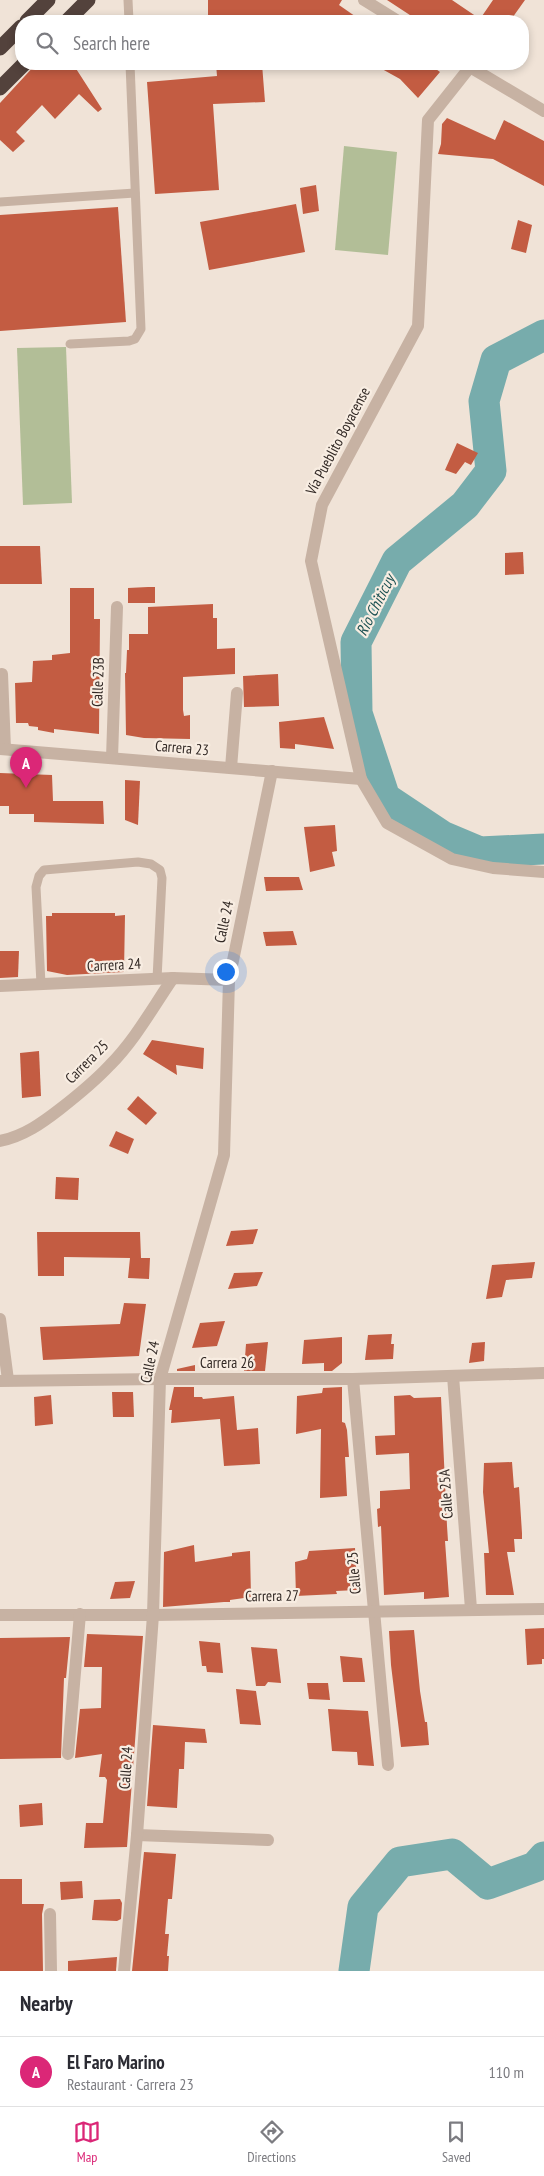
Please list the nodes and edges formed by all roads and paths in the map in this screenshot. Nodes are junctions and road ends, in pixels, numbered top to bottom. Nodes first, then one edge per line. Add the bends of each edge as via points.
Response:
1 (48, 0) edge
2 (88, 0) edge
3 (128, 0) edge
4 (366, 0) edge
5 (33, 15) edge
6 (73, 15) edge
7 (129, 15) edge
8 (389, 15) edge
9 (15, 33) edge
10 (0, 48) edge
11 (18, 70) edge
12 (130, 70) edge
13 (464, 70) edge
14 (476, 70) edge
15 (0, 88) edge
16 (544, 111) edge
17 (135, 193) junction
18 (0, 202) edge
19 (70, 344) dead end
20 (116, 608) dead end
21 (2, 674) dead end
22 (236, 693) dead end
23 (2, 749) edge
24 (112, 758) junction
25 (231, 768) junction
26 (272, 771) junction
27 (361, 779) junction
28 (544, 872) edge
29 (174, 978) junction
30 (157, 979) junction
31 (228, 980) junction
32 (41, 984) junction
33 (0, 986) edge
34 (0, 1141) edge
35 (0, 1319) edge
36 (544, 1373) edge
37 (453, 1376) junction
38 (160, 1379) junction
39 (353, 1379) junction
40 (4, 1381) edge
41 (471, 1609) junction
42 (544, 1609) edge
43 (374, 1611) junction
44 (80, 1614) junction
45 (0, 1615) edge
46 (153, 1615) junction
47 (68, 1754) dead end
48 (388, 1764) dead end
49 (138, 1835) junction
50 (268, 1840) dead end
51 (50, 1914) dead end
52 (51, 1971) edge
53 (124, 1971) edge

1 - 5 highway
2 - 6 highway
3 - 7 lane
4 - 8 street
9 - 10 highway
11 - 15 highway
12 - 17 lane
13 - 27 street, Vía Pueblito Boyacense via 428,120 418,326 322,505 311,561
14 - 16 street
17 - 18 lane
17 - 19 lane via 140,333 128,341
20 - 24 street, Calle 23B
21 - 23 street
22 - 25 street
23 - 24 street, Carrera 23
24 - 25 street, Carrera 23
25 - 26 street, Carrera 23
26 - 27 street, Carrera 23
26 - 31 street, Calle 24
27 - 28 street, Vía Pueblito Boyacense via 386,823 452,859 493,868
29 - 30 street, Carrera 24
29 - 31 street, Carrera 24
29 - 34 street, Carrera 25 via 110,1065 36,1128
30 - 32 street, Carrera 24
30 - 32 lane via 162,878 160,870 151,864 138,862 44,870 39,876 36,887
31 - 38 street, Calle 24 via 224,1155
32 - 33 street, Carrera 24
35 - 40 street
36 - 37 street, Carrera 26
37 - 39 street, Carrera 26
37 - 41 street, Calle 25A
38 - 39 street, Carrera 26
38 - 40 street, Carrera 26
38 - 46 street, Calle 24
39 - 43 street, Calle 25
41 - 42 street, Carrera 27
41 - 43 street, Carrera 27
43 - 46 street, Carrera 27
43 - 48 street, Calle 25
44 - 45 street, Carrera 27
44 - 46 street, Carrera 27
44 - 47 street
46 - 49 street, Calle 24
49 - 50 street
49 - 53 street, Calle 24
51 - 52 street

